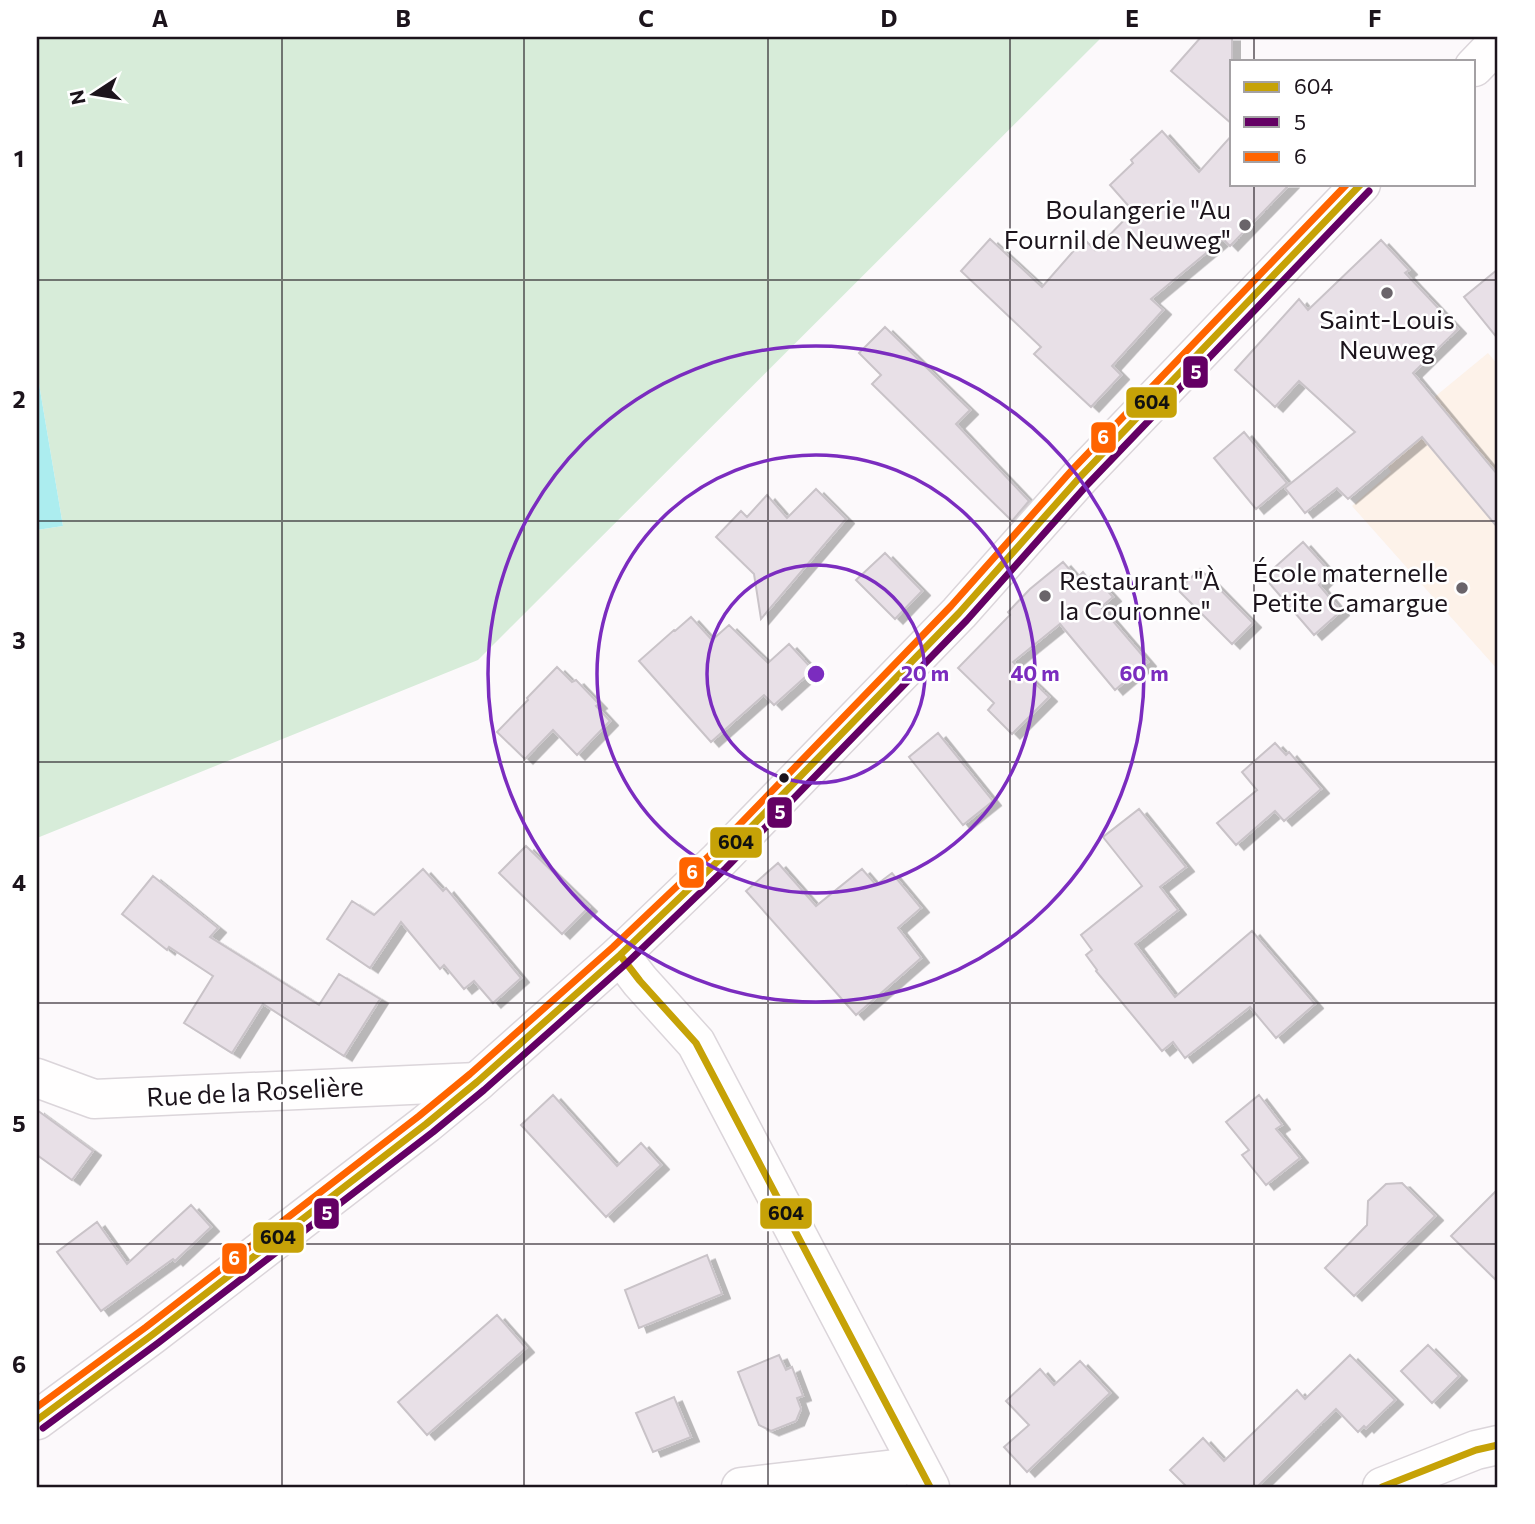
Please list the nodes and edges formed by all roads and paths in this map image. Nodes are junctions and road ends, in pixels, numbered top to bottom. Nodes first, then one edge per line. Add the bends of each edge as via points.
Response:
1 (1498, 42) edge
2 (1476, 65) edge
3 (1359, 186) edge
4 (620, 955) junction
5 (37, 1078) edge
6 (477, 1082) junction
7 (37, 1420) edge
8 (1498, 1446) edge
9 (922, 1474) edge
10 (741, 1487) edge
11 (1382, 1487) edge

1 - 2 main road
3 - 4 main road via 1080,477 949,623
4 - 6 main road
4 - 9 main road via 696,1043
5 - 6 main road, Rue de la Roselière via 94,1099
6 - 7 main road
8 - 11 main road via 1476,1450
9 - 10 main road via 895,1469

